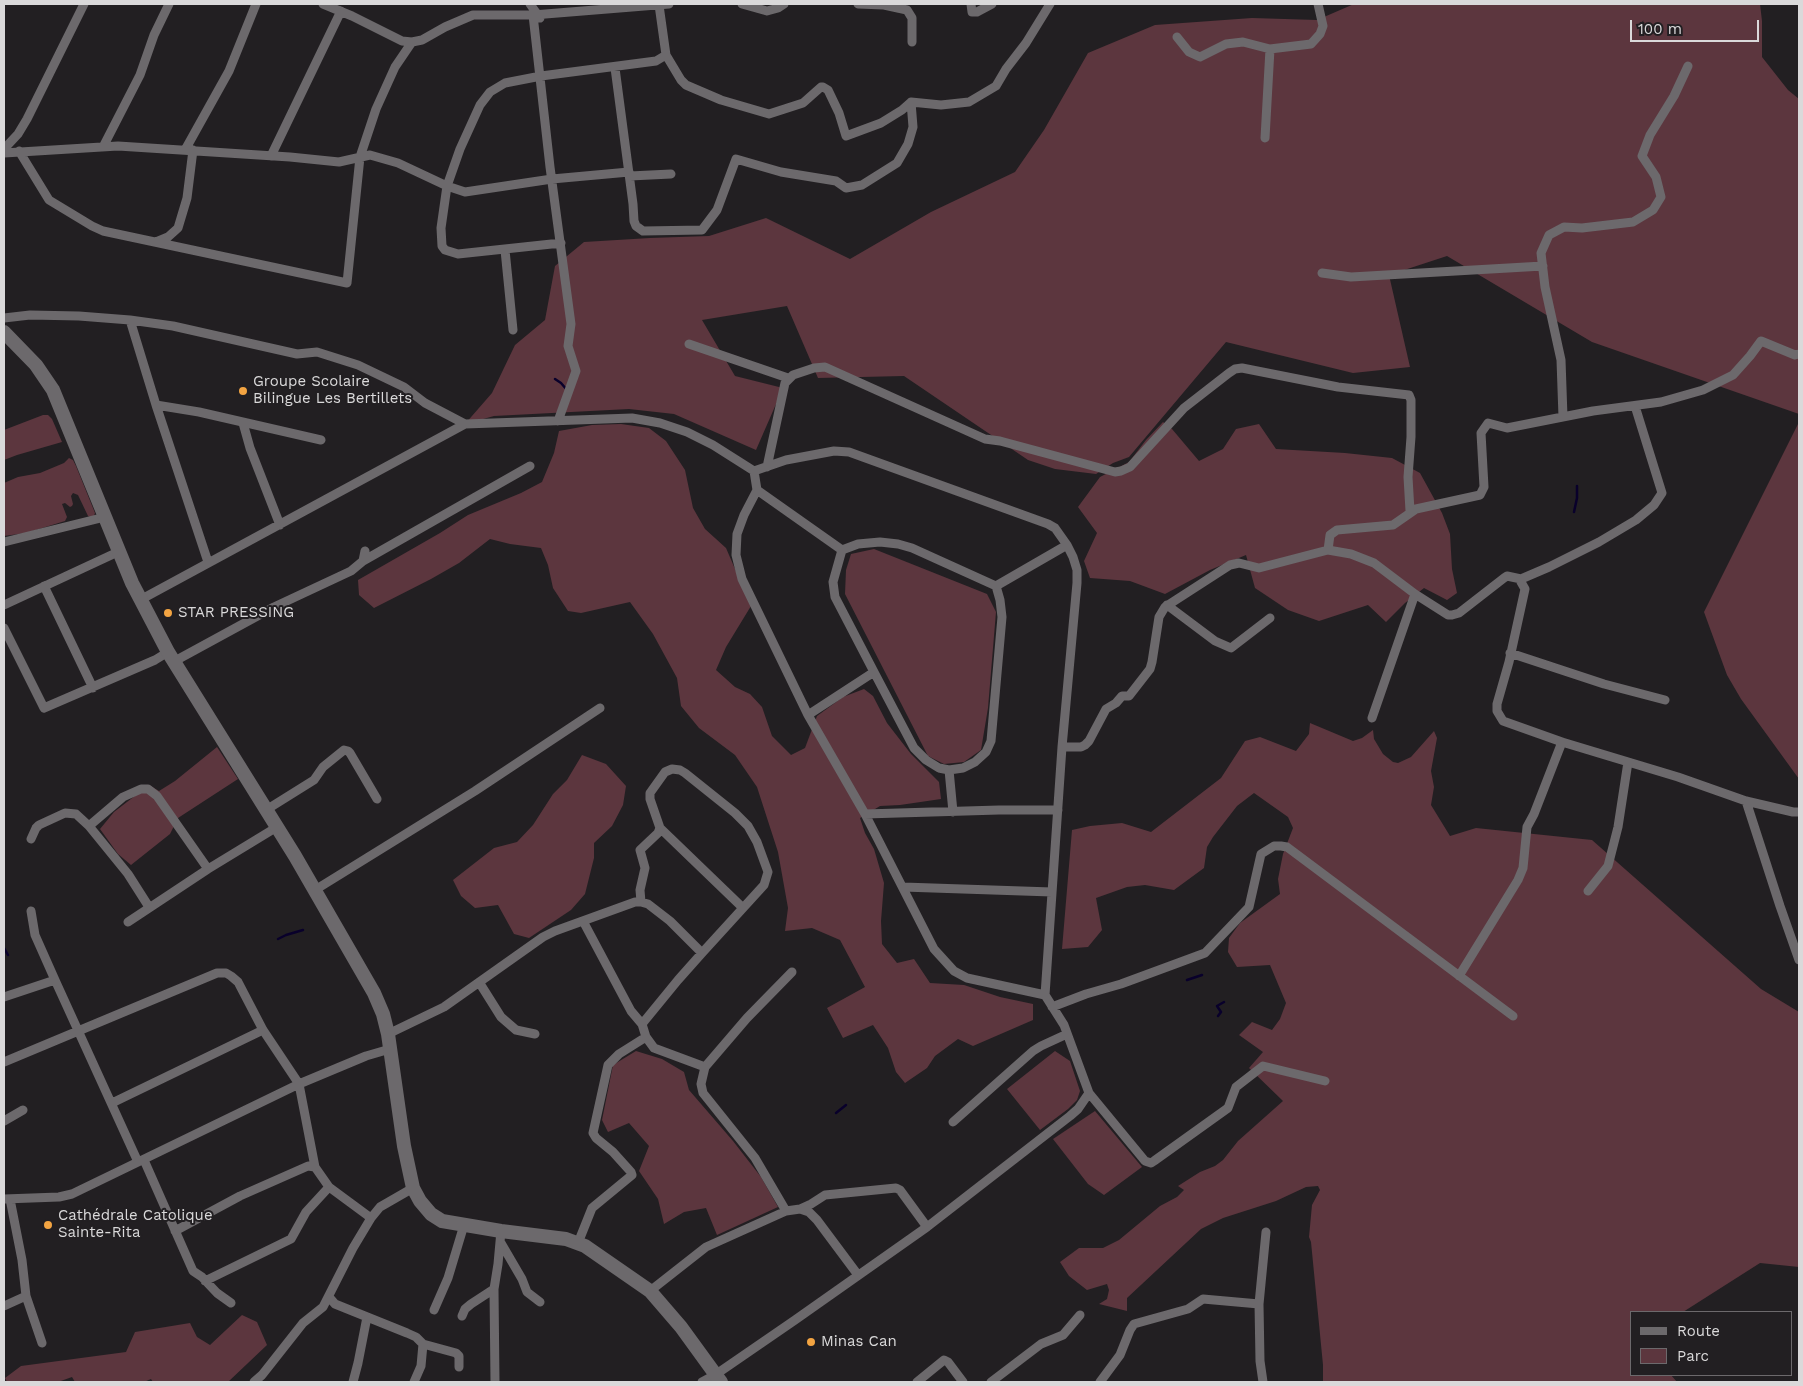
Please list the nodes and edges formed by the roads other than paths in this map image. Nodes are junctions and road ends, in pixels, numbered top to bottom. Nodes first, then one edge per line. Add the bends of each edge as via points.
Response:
1 (84, 4) edge
2 (169, 4) edge
3 (256, 4) edge
4 (322, 4) edge
5 (530, 4) edge
6 (669, 4) edge
7 (742, 4) edge
8 (784, 4) edge
9 (858, 4) edge
10 (971, 4) edge
11 (992, 4) edge
12 (1050, 4) edge
13 (1318, 4) edge
14 (659, 5) edge
15 (341, 11) junction
16 (537, 17) junction
17 (1177, 37) dead end
18 (412, 42) junction
19 (912, 42) dead end
20 (1270, 49) junction
21 (666, 55) junction
22 (1688, 66) dead end
23 (616, 68) junction
24 (541, 76) junction
25 (910, 102) junction
26 (1265, 138) dead end
27 (103, 147) junction
28 (189, 150) junction
29 (4, 151) edge
30 (19, 152) junction
31 (272, 156) junction
32 (360, 157) junction
33 (629, 174) junction
34 (671, 174) dead end
35 (552, 179) junction
36 (447, 186) junction
37 (156, 242) junction
38 (560, 243) junction
39 (505, 250) junction
40 (1543, 266) junction
41 (1322, 273) dead end
42 (4, 318) edge
43 (130, 320) junction
44 (513, 330) dead end
45 (4, 332) edge
46 (690, 344) dead end
47 (1799, 354) edge
48 (788, 378) junction
49 (156, 405) junction
50 (1635, 406) junction
51 (1563, 417) junction
52 (558, 421) junction
53 (243, 423) junction
54 (465, 424) junction
55 (320, 440) dead end
56 (530, 466) dead end
57 (767, 466) junction
58 (754, 471) junction
59 (757, 490) junction
60 (1410, 511) junction
61 (105, 518) junction
62 (280, 525) junction
63 (4, 542) edge
64 (1067, 545) junction
65 (842, 550) junction
66 (1328, 550) junction
67 (120, 551) junction
68 (365, 551) dead end
69 (364, 561) junction
70 (208, 562) junction
71 (1521, 578) junction
72 (44, 586) junction
73 (996, 586) junction
74 (1415, 594) junction
75 (140, 600) junction
76 (4, 605) edge
77 (1167, 605) junction
78 (1270, 618) dead end
79 (4, 628) edge
80 (1510, 653) junction
81 (170, 657) junction
82 (874, 672) junction
83 (93, 688) junction
84 (1665, 700) dead end
85 (600, 708) dead end
86 (808, 715) junction
87 (1372, 718) dead end
88 (1562, 742) junction
89 (1062, 747) junction
90 (1628, 762) junction
91 (949, 770) junction
92 (377, 799) dead end
93 (1746, 801) junction
94 (266, 810) junction
95 (1058, 810) junction
96 (952, 812) junction
97 (1799, 812) edge
98 (865, 814) junction
99 (89, 826) junction
100 (277, 827) junction
101 (660, 828) junction
102 (31, 839) dead end
103 (208, 869) junction
104 (903, 887) junction
105 (315, 890) junction
106 (1052, 892) junction
107 (1588, 892) dead end
108 (641, 902) junction
109 (149, 907) junction
110 (743, 908) junction
111 (31, 911) dead end
112 (583, 921) junction
113 (128, 922) dead end
114 (702, 953) junction
115 (1799, 960) edge
116 (792, 972) dead end
117 (1459, 976) junction
118 (55, 980) junction
119 (479, 982) junction
120 (1045, 995) junction
121 (4, 997) edge
122 (1052, 1007) junction
123 (1513, 1016) dead end
124 (642, 1024) junction
125 (78, 1030) junction
126 (263, 1030) junction
127 (388, 1034) junction
128 (535, 1034) dead end
129 (1067, 1034) junction
130 (646, 1037) junction
131 (390, 1049) junction
132 (4, 1062) edge
133 (706, 1067) junction
134 (1325, 1081) dead end
135 (299, 1084) junction
136 (1089, 1094) junction
137 (112, 1103) junction
138 (22, 1110) dead end
139 (4, 1121) edge
140 (953, 1122) dead end
141 (141, 1161) junction
142 (315, 1167) junction
143 (329, 1187) junction
144 (413, 1188) junction
145 (7, 1199) edge
146 (800, 1208) junction
147 (786, 1211) junction
148 (371, 1218) junction
149 (464, 1224) junction
150 (927, 1227) junction
151 (175, 1231) junction
152 (1266, 1232) dead end
153 (501, 1237) junction
154 (578, 1242) junction
155 (858, 1275) junction
156 (206, 1281) junction
157 (494, 1290) junction
158 (650, 1291) junction
159 (26, 1296) junction
160 (329, 1297) junction
161 (540, 1302) dead end
162 (230, 1303) dead end
163 (1259, 1304) junction
164 (4, 1306) edge
165 (434, 1310) dead end
166 (1080, 1315) dead end
167 (462, 1316) dead end
168 (367, 1318) junction
169 (42, 1343) dead end
170 (423, 1344) junction
171 (459, 1367) dead end
172 (718, 1379) edge
173 (254, 1382) edge
174 (353, 1382) edge
175 (414, 1382) edge
176 (495, 1382) edge
177 (702, 1382) edge
178 (917, 1382) edge
179 (963, 1382) edge
180 (991, 1382) edge
181 (1100, 1382) edge
182 (1264, 1382) edge

1 - 29 street via 27,119
2 - 27 street via 140,75
3 - 28 street via 229,71
4 - 15 street
5 - 16 street
6 - 14 street
7 - 8 street via 766,12
9 - 19 street via 906,10 912,18
10 - 11 street via 972,12 977,12
12 - 25 street via 996,86 968,102 940,105
13 - 20 street via 1323,26 1310,44
14 - 16 street
14 - 21 street
15 - 18 street
15 - 31 street
16 - 18 street via 473,16
16 - 24 street
17 - 20 street via 1189,52 1200,58 1226,44 1243,42
18 - 32 street via 395,67 376,109
20 - 26 street
21 - 23 street via 656,61
21 - 25 street via 686,85 766,114 803,102 823,87 828,90 839,113 846,136 881,123
22 - 40 street via 1642,156 1656,177 1661,197 1653,210 1633,222 1564,227 1549,235 1541,253
23 - 24 street
23 - 33 street
24 - 35 street
24 - 36 street via 505,83 486,97 460,149
25 - 33 street via 913,127 908,144 897,163 862,185 846,188 836,181 781,172 736,159 717,210 702,230 639,229 634,221
27 - 28 street
27 - 30 street
28 - 31 street
28 - 37 street via 187,198 178,228
29 - 30 street
30 - 37 street via 50,200 103,231
31 - 32 street via 339,162
32 - 36 street via 370,155 398,163
32 - 37 street via 347,283
33 - 34 street
33 - 35 street
35 - 36 street via 470,192
35 - 38 street
36 - 39 street via 441,228 445,250 458,254
38 - 39 street
38 - 52 street via 571,324 568,346 576,372
39 - 44 street
40 - 41 street via 1352,277
40 - 51 street via 1561,360
42 - 43 street via 79,316
43 - 49 street
43 - 54 street via 173,326 297,354 317,352 358,365 404,387 425,403
45 - 61 main road via 36,365 52,390
46 - 48 street
47 - 50 street via 1794,355 1761,341 1733,375 1703,390
48 - 57 street
48 - 60 street via 825,367 985,439 1115,472 1130,467 1184,408 1236,369 1338,387 1406,394 1412,400 1408,477
49 - 53 street
49 - 70 street
50 - 51 street
50 - 71 street via 1662,493 1654,505 1636,520 1599,542
51 - 60 street via 1507,428 1488,424 1482,433 1484,487 1480,495
52 - 54 street
52 - 58 street via 632,418 660,422 713,445
53 - 55 street
53 - 62 street
54 - 62 street
56 - 69 street
57 - 58 street
57 - 64 street via 834,451 849,452 1048,524 1055,528
58 - 59 street
59 - 65 street
59 - 86 street via 737,534 736,555 742,579
60 - 66 street via 1393,525 1333,532
61 - 63 street
61 - 67 main road
62 - 70 street
64 - 73 street
64 - 89 street via 1077,570 1077,583
65 - 73 street via 858,544 898,544
65 - 82 street via 833,582 835,598
66 - 74 street via 1367,559
66 - 77 street via 1259,568 1235,564
67 - 72 street
67 - 75 main road
68 - 69 street
69 - 81 street via 351,571
70 - 75 street
71 - 74 street via 1507,576 1460,613 1452,615
71 - 80 street via 1525,589
72 - 76 street
72 - 83 street
73 - 91 street via 1002,617 991,741 986,752 975,762
74 - 87 street
75 - 81 main road
77 - 78 street via 1215,641 1231,648
77 - 89 street via 1159,617 1150,668 1129,696 1122,696 1106,709 1086,744
79 - 83 street via 44,708
80 - 84 street
80 - 88 street via 1497,704 1500,717 1508,724
81 - 83 street via 155,660
81 - 94 main road
82 - 86 street
82 - 91 street via 914,748 926,760
85 - 105 street via 475,791
86 - 98 street
88 - 90 street
88 - 117 street via 1527,827 1518,880
89 - 95 street
90 - 93 street
90 - 107 street via 1608,866
91 - 96 street
92 - 94 street via 348,750 344,750 323,767 314,780
93 - 97 street
93 - 115 street
94 - 100 main road
95 - 96 street
95 - 106 street
96 - 98 street
98 - 104 street
99 - 102 street via 76,814 65,814 39,825
99 - 103 street via 123,797 148,789 157,796
99 - 109 street via 128,874
100 - 103 street
100 - 105 main road
101 - 108 street via 658,834 640,850 645,868
101 - 110 street
101 - 110 street via 650,793 665,772 672,770 686,773 735,813 748,826 768,872 764,885
103 - 109 street
104 - 106 street
104 - 120 street via 934,949 954,971 967,978
105 - 127 main road via 374,993
106 - 120 street
108 - 112 street
108 - 114 street via 670,921
109 - 113 street
110 - 114 street
111 - 118 street via 35,935
112 - 119 street via 543,937
112 - 124 street via 630,1011
114 - 124 street
116 - 133 street
117 - 122 street via 1287,847 1274,846 1261,854 1249,907 1205,953
117 - 123 street
118 - 121 street
118 - 125 street
119 - 127 street via 444,1007
119 - 128 street via 501,1017 516,1030
120 - 122 street
122 - 129 street
124 - 130 street
125 - 126 street via 217,973 232,976 238,982
125 - 132 street
125 - 137 street
126 - 135 street
126 - 137 street
127 - 131 main road
129 - 136 street
129 - 140 street via 1033,1051
130 - 133 street via 654,1048
130 - 154 street via 608,1065 593,1133 632,1175 592,1208
131 - 135 street
131 - 144 main road
133 - 147 street via 701,1084 703,1093 755,1158
134 - 136 street via 1263,1066 1236,1087 1228,1108 1151,1163 1145,1161
135 - 141 street
135 - 142 street
136 - 150 street via 1070,1116
137 - 141 street
138 - 139 street
141 - 145 street via 72,1194
141 - 151 street
142 - 143 street
142 - 151 street via 308,1166 240,1196
143 - 148 street
143 - 156 street via 306,1212 291,1239
144 - 148 street via 380,1207
144 - 149 main road via 431,1214 442,1221
145 - 159 street via 22,1260
146 - 147 street
146 - 150 street via 825,1195 896,1188
146 - 155 street via 817,1220
147 - 158 street via 706,1247
148 - 160 street
149 - 153 main road
149 - 165 street via 448,1278
150 - 155 street
151 - 156 street via 193,1271
152 - 163 street
153 - 154 main road
153 - 157 street
153 - 161 street via 527,1292
154 - 158 main road
155 - 172 street
156 - 162 street
157 - 167 street via 471,1304
157 - 176 street
158 - 172 main road via 681,1327
159 - 164 street
159 - 169 street
160 - 168 street via 335,1304
160 - 173 street
163 - 181 street via 1203,1299 1188,1309 1137,1322
163 - 182 street via 1260,1361
166 - 180 street via 1063,1335 1041,1344
168 - 170 street via 407,1332
168 - 174 street
170 - 171 street via 456,1353
170 - 175 street via 421,1366
172 - 177 street
178 - 179 street via 944,1360

